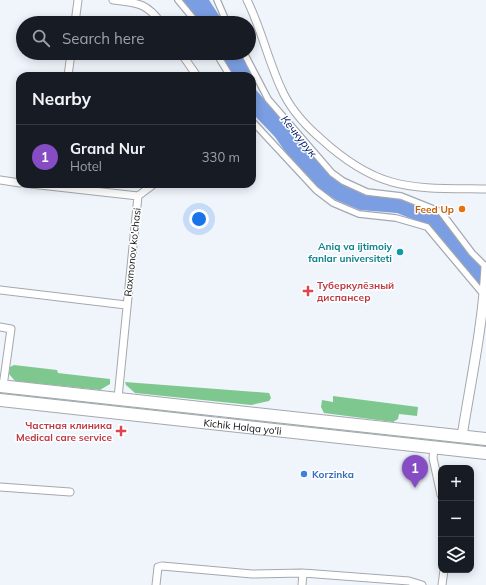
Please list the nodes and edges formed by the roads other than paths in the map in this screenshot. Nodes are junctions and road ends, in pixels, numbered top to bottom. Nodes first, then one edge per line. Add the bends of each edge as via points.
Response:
1 (78, 0) edge
2 (112, 0) edge
3 (178, 0) edge
4 (217, 0) edge
5 (247, 0) edge
6 (76, 16) edge
7 (156, 16) edge
8 (191, 16) edge
9 (224, 16) edge
10 (253, 16) edge
11 (256, 23) edge
12 (70, 60) edge
13 (186, 60) edge
14 (220, 60) edge
15 (248, 60) edge
16 (69, 72) edge
17 (194, 72) edge
18 (228, 72) edge
19 (254, 72) edge
20 (256, 76) edge
21 (256, 125) edge
22 (0, 180) edge
23 (16, 182) edge
24 (72, 188) edge
25 (149, 188) edge
26 (486, 189) edge
27 (138, 196) junction
28 (486, 267) edge
29 (0, 290) edge
30 (485, 296) edge
31 (126, 305) junction
32 (0, 327) edge
33 (2, 386) edge
34 (118, 398) junction
35 (0, 400) edge
36 (226, 410) junction
37 (225, 425) junction
38 (462, 436) junction
39 (486, 439) edge
40 (434, 448) junction
41 (486, 454) edge
42 (438, 481) edge
43 (0, 487) edge
44 (70, 492) dead end
45 (304, 573) junction
46 (444, 573) edge
47 (156, 585) edge
48 (302, 585) edge
49 (422, 585) edge
50 (442, 585) edge

1 - 6 street
2 - 7 street via 140,3
3 - 8 street
4 - 9 street
5 - 10 street
11 - 26 street via 285,97 311,129 339,155 365,172 396,184 423,188
12 - 16 street
13 - 17 street
14 - 18 street
15 - 19 street
20 - 28 street via 268,99 332,173 367,192 401,196 441,212
21 - 30 street via 316,190 333,202 359,214 396,218 427,227
22 - 23 street
24 - 27 street
25 - 27 street, Raxmonov ko'chasi
27 - 31 street, Raxmonov ko'chasi
28 - 30 street
29 - 31 street, Raxmonov ko'chasi
30 - 38 street
31 - 34 street, Raxmonov ko'chasi
32 - 33 street via 11,329
33 - 34 highway, Kichik Halqa yo'li
34 - 36 highway, Kichik Halqa yo'li
35 - 37 highway, Kichik Halqa yo'li
36 - 37 highway
36 - 38 highway, Kichik Halqa yo'li
37 - 40 highway, Kichik Halqa yo'li
38 - 39 highway, Kichik Halqa yo'li
40 - 41 highway, Kichik Halqa yo'li
40 - 42 street via 433,458
43 - 44 street
45 - 47 street via 252,574 162,566 156,571
45 - 48 street
45 - 49 street via 409,581
46 - 50 street

